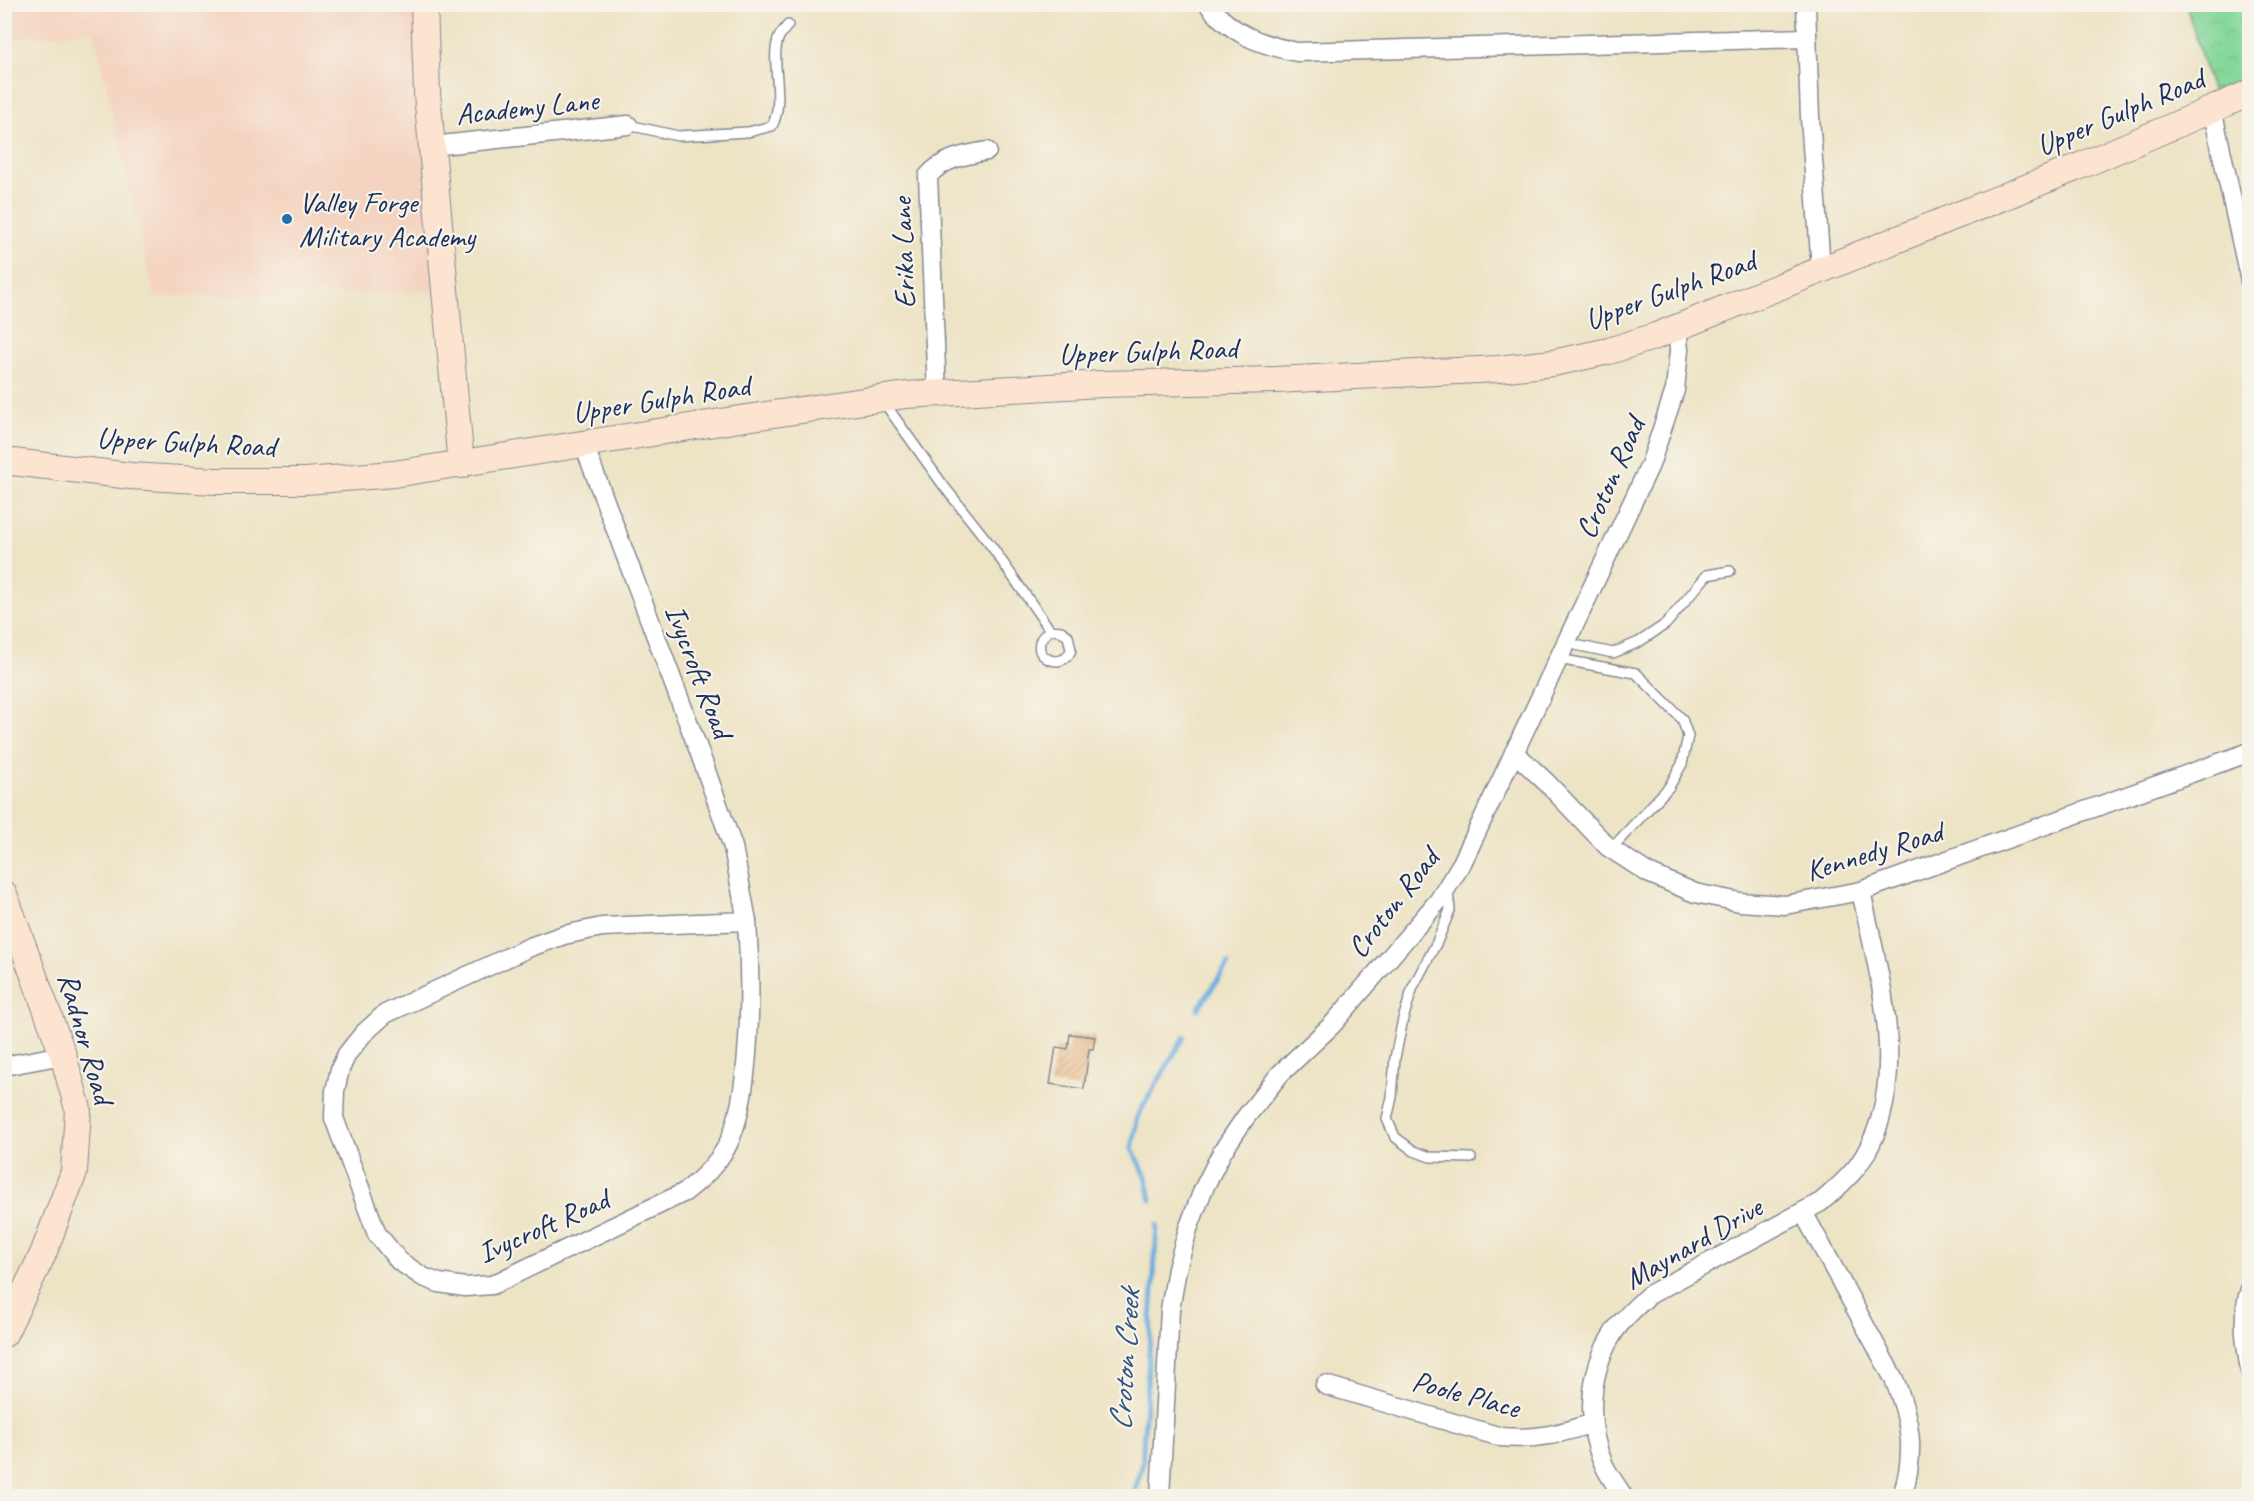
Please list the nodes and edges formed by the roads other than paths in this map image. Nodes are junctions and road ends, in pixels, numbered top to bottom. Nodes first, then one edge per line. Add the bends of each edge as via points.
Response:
1 (424, 4) edge
2 (1208, 4) edge
3 (1806, 4) edge
4 (788, 25) dead end
5 (1808, 38) junction
6 (2250, 93) edge
7 (2212, 109) junction
8 (628, 125) joint
9 (432, 146) junction
10 (987, 151) dead end
11 (1821, 269) junction
12 (2250, 281) edge
13 (1677, 327) junction
14 (936, 393) junction
15 (881, 399) junction
16 (584, 445) junction
17 (4, 461) edge
18 (460, 465) junction
19 (1730, 571) dead end
20 (1050, 630) dead end
21 (1562, 651) junction
22 (1514, 752) junction
23 (2250, 752) edge
24 (1611, 849) junction
25 (1448, 885) junction
26 (1862, 891) junction
27 (5, 895) edge
28 (747, 921) junction
29 (63, 1054) junction
30 (4, 1066) edge
31 (1471, 1158) dead end
32 (1803, 1212) junction
33 (2250, 1289) edge
34 (4, 1334) edge
35 (2250, 1370) edge
36 (1324, 1385) dead end
37 (1593, 1423) junction
38 (1160, 1497) edge
39 (1623, 1497) edge
40 (1902, 1497) edge

1 - 9 street
2 - 5 street via 1230,28 1246,37 1297,52
3 - 5 street
4 - 8 lane via 778,38 778,96 772,126 748,132 678,136
5 - 11 street
6 - 7 street, Upper Gulph Road
7 - 11 street, Upper Gulph Road
7 - 12 street
8 - 9 street, Academy Lane
9 - 18 street
10 - 14 street, Erika Lane via 948,161 928,176
11 - 13 street, Upper Gulph Road
13 - 14 street, Upper Gulph Road via 1609,351 1498,369
13 - 21 street, Croton Road via 1675,390 1665,425
14 - 15 street, Upper Gulph Road
15 - 16 street, Upper Gulph Road
15 - 20 lane
16 - 18 street, Upper Gulph Road
16 - 28 street, Ivycroft Road via 733,846
17 - 18 street, Upper Gulph Road via 130,476 216,481 305,480
19 - 21 lane via 1707,574 1666,624 1630,646 1613,653
21 - 22 street, Croton Road
21 - 24 lane via 1636,673 1682,720 1688,736 1682,764 1669,787
22 - 24 street, Kennedy Road
22 - 25 street, Croton Road
23 - 26 street, Kennedy Road
24 - 26 street, Kennedy Road via 1648,873 1695,893 1740,902 1785,905
25 - 31 lane via 1450,910 1413,987 1403,1019 1388,1119 1395,1137 1414,1151 1430,1157
25 - 38 street, Croton Road via 1332,1025 1280,1074 1222,1152 1203,1190 1188,1228 1170,1310
26 - 32 street, Maynard Drive via 1880,972 1886,1096 1880,1122 1857,1166 1821,1202
27 - 29 street, Radnor Road
28 - 28 street, Ivycroft Road via 748,1003 740,1108 725,1149 696,1183 492,1285 465,1287 439,1283 399,1261 377,1234 334,1118 340,1069 346,1054 363,1034 385,1014 564,935 602,927
29 - 30 street
29 - 34 street, Radnor Road via 78,1110 74,1172 43,1254
32 - 37 street, Maynard Drive via 1649,1295 1629,1313 1603,1353 1592,1398
32 - 40 street, Maynard Drive via 1905,1405 1910,1462
33 - 35 street via 2244,1322
36 - 37 street, Poole Place via 1501,1437 1551,1436
37 - 39 street, Maynard Drive via 1604,1466

